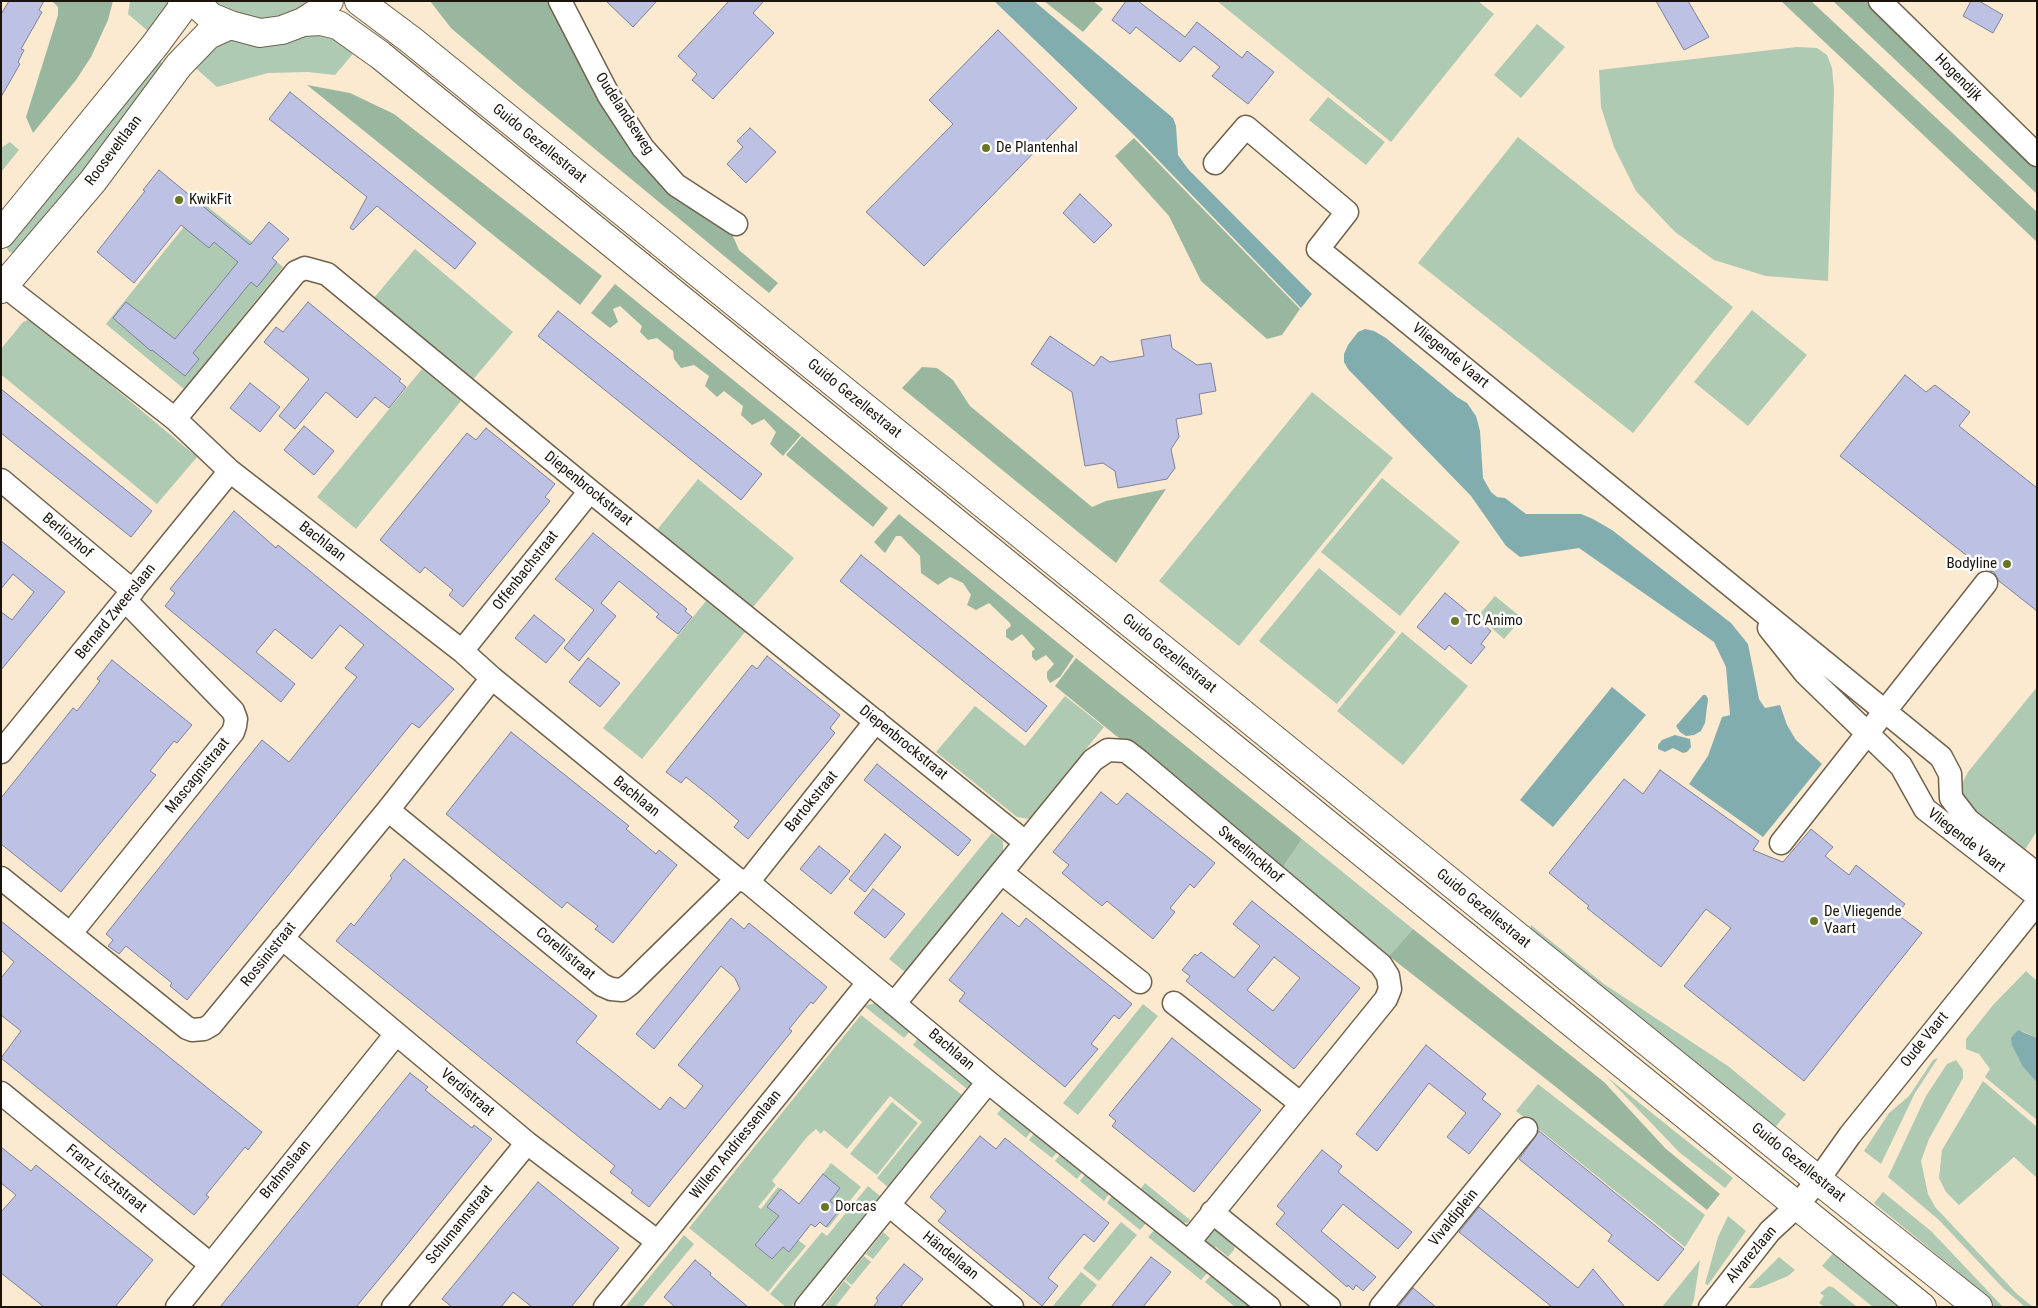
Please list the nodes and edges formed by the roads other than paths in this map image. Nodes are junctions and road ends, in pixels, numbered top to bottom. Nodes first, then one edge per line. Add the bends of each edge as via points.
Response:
1 (184, 1) edge
2 (192, 1) edge
3 (329, 1) edge
4 (359, 1) edge
5 (560, 1) edge
6 (1880, 1) edge
7 (303, 22) junction
8 (230, 25) junction
9 (2037, 155) edge
10 (1215, 163) dead end
11 (736, 224) dead end
12 (1, 234) edge
13 (2, 286) edge
14 (175, 419) junction
15 (230, 470) junction
16 (1, 480) edge
17 (590, 490) junction
18 (1986, 583) dead end
19 (129, 596) junction
20 (1758, 607) junction
21 (462, 651) junction
22 (492, 678) junction
23 (1884, 710) junction
24 (876, 721) junction
25 (1865, 734) junction
26 (1, 752) edge
27 (388, 810) junction
28 (1025, 842) junction
29 (1781, 843) dead end
30 (1002, 873) junction
31 (2037, 874) edge
32 (1, 878) edge
33 (742, 881) junction
34 (2037, 896) edge
35 (2037, 904) edge
36 (71, 933) junction
37 (282, 938) junction
38 (1140, 982) dead end
39 (868, 983) junction
40 (1174, 1003) dead end
41 (894, 1004) junction
42 (396, 1034) junction
43 (988, 1082) junction
44 (1, 1093) edge
45 (1300, 1103) junction
46 (1526, 1129) dead end
47 (527, 1143) junction
48 (1818, 1180) junction
49 (888, 1205) junction
50 (1796, 1207) junction
51 (1212, 1212) junction
52 (658, 1242) junction
53 (1189, 1242) junction
54 (210, 1264) junction
55 (177, 1307) edge
56 (393, 1307) edge
57 (606, 1307) edge
58 (806, 1307) edge
59 (1012, 1307) edge
60 (1269, 1307) edge
61 (1329, 1307) edge
62 (1381, 1307) edge
63 (1710, 1307) edge
64 (1922, 1307) edge
65 (1978, 1307) edge

1 - 12 main road via 155,45
2 - 8 main road via 211,17
3 - 7 main road via 322,10
4 - 48 main road, Guido Gezellestraat via 427,52
5 - 11 street, Oudelandseweg via 608,96 643,148 676,185
6 - 9 street, Hogendijk
7 - 8 main road via 282,30 260,33
7 - 50 main road, Guido Gezellestraat via 321,21 338,25 380,55
8 - 13 main road, Rooseveltlaan via 208,35 179,65 93,180
10 - 20 street, Vliegende Vaart via 1246,127 1347,212 1318,248
13 - 14 street, Bachlaan
14 - 15 street, Bachlaan
14 - 17 street, Diepenbrockstraat via 296,272 305,268 315,269 327,274
15 - 19 street, Bernard Zweerslaan
15 - 21 street, Bachlaan
16 - 19 street, Berliozhof
17 - 21 street, Offenbachstraat
17 - 24 street, Diepenbrockstraat
18 - 23 street
19 - 26 street, Bernard Zweerslaan
19 - 36 street, Mascagnistraat via 233,711 235,726
20 - 23 street, Vliegende Vaart
20 - 25 street, Vliegende Vaart via 1772,633 1805,673
21 - 22 street, Bachlaan
22 - 27 street, Rossinistraat
22 - 33 street, Bachlaan
23 - 25 street
23 - 31 street, Vliegende Vaart via 1940,757 1950,774 1951,798 1968,820
24 - 28 street, Diepenbrockstraat
24 - 33 street, Bartokstraat
25 - 29 street
25 - 34 street, Vliegende Vaart via 1901,766 1925,809
27 - 33 street, Corellistraat via 602,985 611,989 622,990 630,984
27 - 37 street, Rossinistraat
28 - 30 street, Sweelinckhof
28 - 45 street, Sweelinckhof via 1093,760 1108,750 1126,751 1381,965 1388,976 1390,989 1386,999
30 - 38 street
30 - 41 street, Sweelinckhof
32 - 36 street, Rossinistraat
33 - 39 street, Bachlaan
35 - 48 street, Oude Vaart via 1850,1135
36 - 37 street, Rossinistraat via 192,1030 211,1025
37 - 42 street, Verdistraat
39 - 41 street, Bachlaan
39 - 52 street, Willem Andriessenlaan
40 - 45 street
41 - 43 street, Bachlaan
42 - 47 street, Verdistraat
42 - 54 street, Brahmslaan
43 - 49 street
43 - 53 street, Bachlaan
44 - 54 street, Franz Lisztstraat
45 - 51 street, Sweelinckhof
46 - 62 street, Vivaldiplein
47 - 52 street, Verdistraat
47 - 56 street, Schumannstraat
48 - 50 street, Oude Vaart
48 - 65 main road, Guido Gezellestraat
49 - 58 street
49 - 59 street, Händellaan
50 - 63 street, Alvarezlaan via 1770,1231
50 - 64 main road, Guido Gezellestraat
51 - 53 street, Sweelinckhof
51 - 61 street
52 - 57 street, Willem Andriessenlaan
53 - 60 street, Bachlaan
54 - 55 street, Brahmslaan

